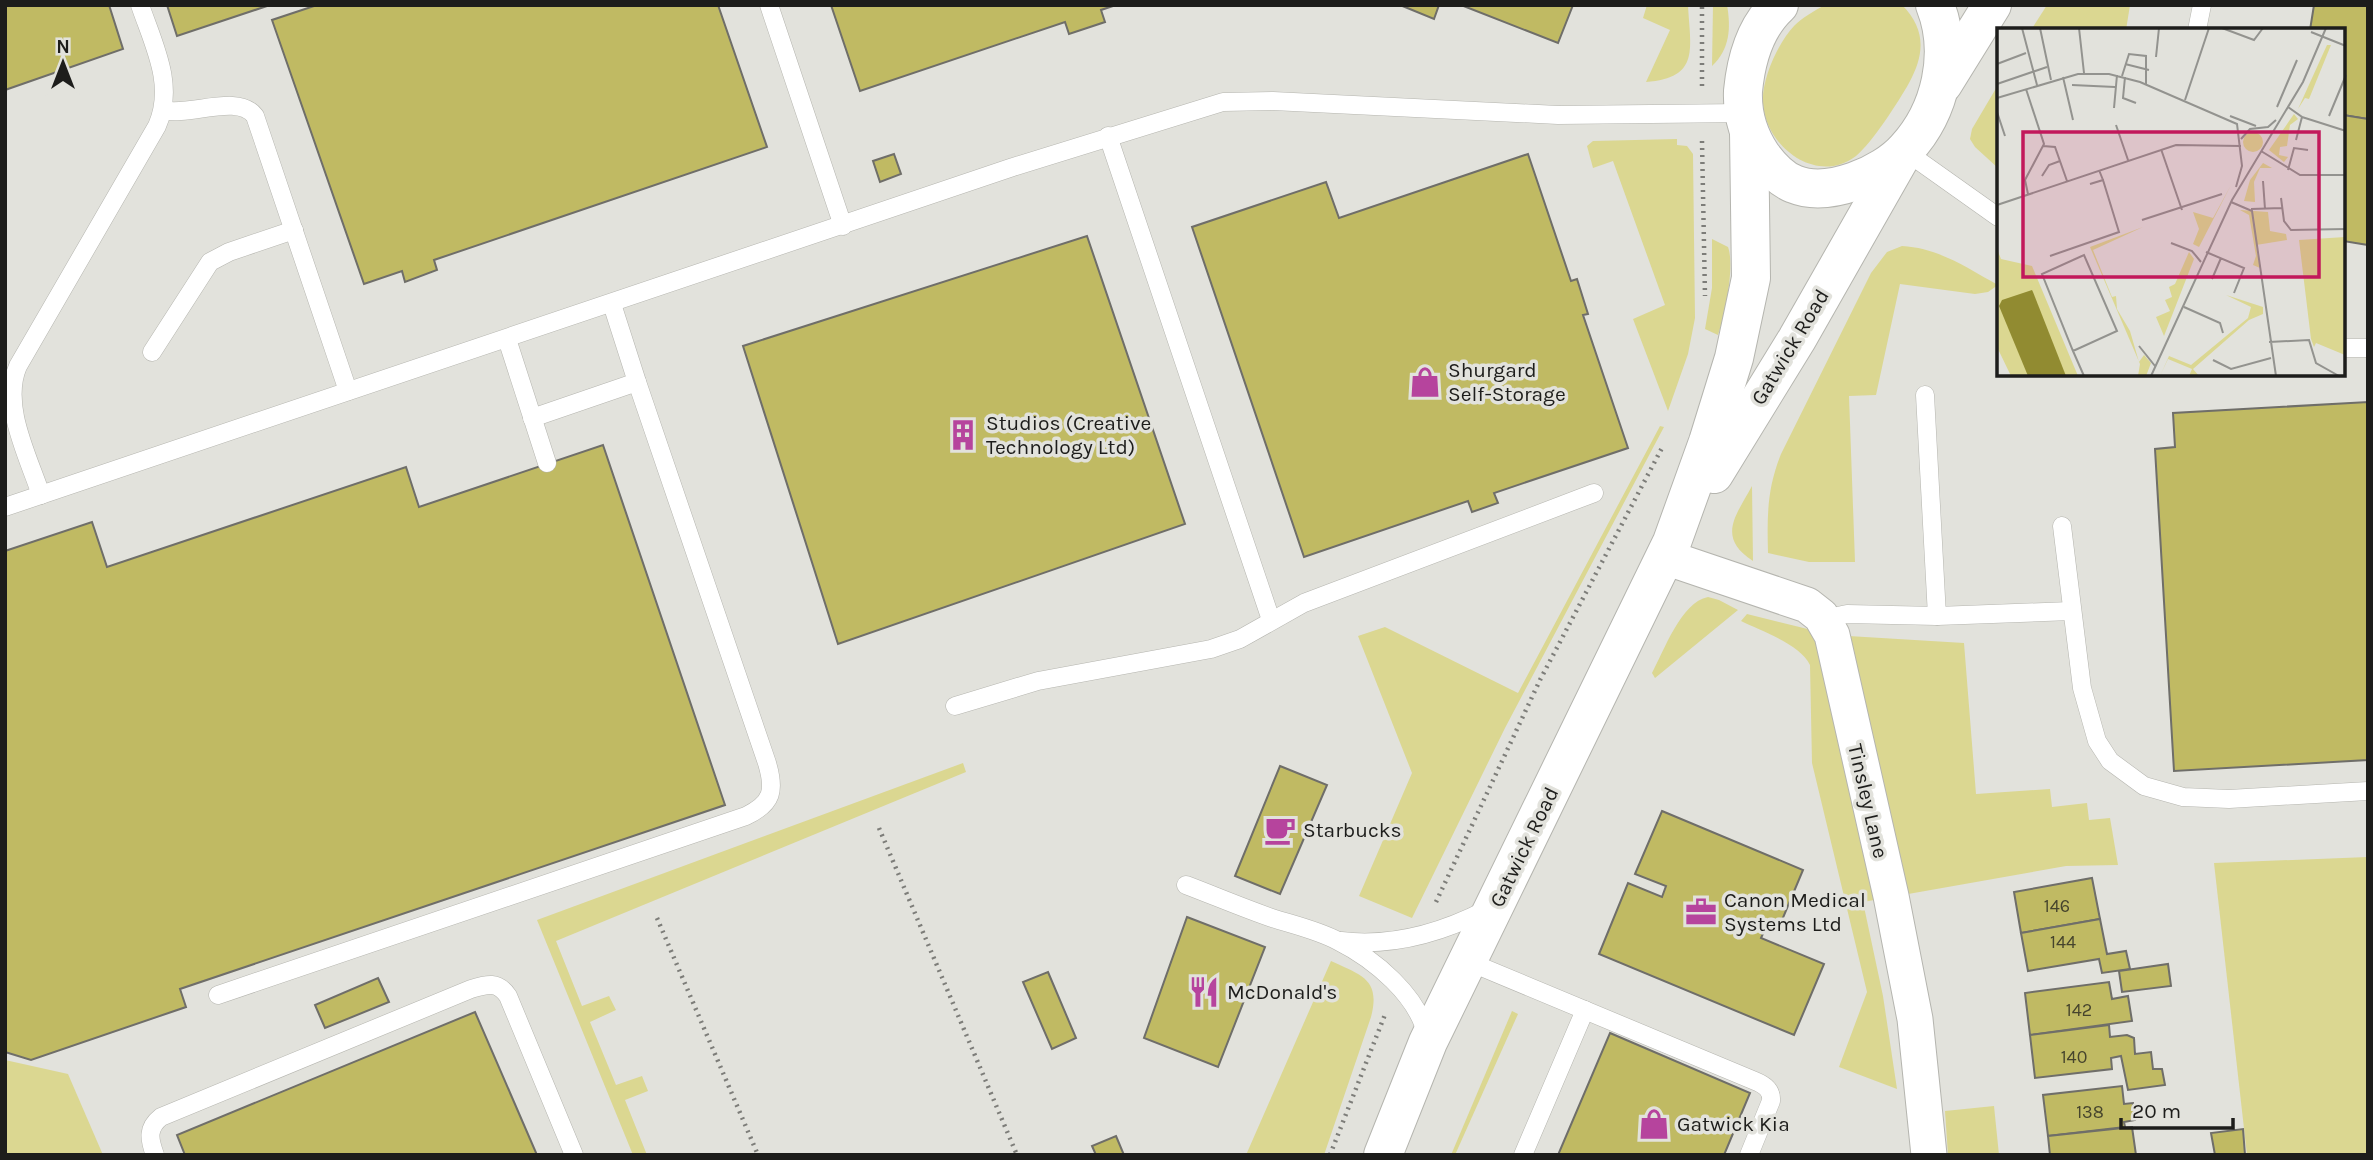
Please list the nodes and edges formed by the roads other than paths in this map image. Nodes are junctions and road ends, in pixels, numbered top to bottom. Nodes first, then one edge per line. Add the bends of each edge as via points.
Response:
1 (140, 5) edge
2 (769, 5) edge
3 (1746, 5) edge
4 (1779, 5) edge
5 (1936, 5) edge
6 (1992, 5) edge
7 (2202, 5) edge
8 (2197, 28) edge
9 (1747, 63) junction
10 (1939, 92) junction
11 (163, 110) junction
12 (1747, 123) junction
13 (1108, 136) junction
14 (1905, 150) junction
15 (1997, 216) edge
16 (842, 226) junction
17 (294, 230) junction
18 (612, 304) junction
19 (507, 339) junction
20 (2345, 348) edge
21 (2368, 348) edge
22 (152, 352) dead end
23 (637, 382) junction
24 (348, 391) junction
25 (1925, 395) dead end
26 (532, 418) junction
27 (547, 463) dead end
28 (1594, 493) dead end
29 (41, 495) junction
30 (5, 507) edge
31 (2062, 526) dead end
32 (1669, 550) junction
33 (2071, 611) junction
34 (1937, 616) junction
35 (1823, 619) junction
36 (1271, 620) junction
37 (955, 706) dead end
38 (2368, 791) edge
39 (1186, 885) dead end
40 (1495, 905) junction
41 (1338, 940) junction
42 (1467, 961) junction
43 (218, 995) dead end
44 (1585, 1010) junction
45 (1428, 1041) junction
46 (155, 1155) edge
47 (574, 1155) edge
48 (1383, 1155) edge
49 (1523, 1155) edge
50 (1749, 1155) edge
51 (1928, 1155) edge

1 - 11 lane via 162,70
2 - 16 lane
3 - 9 street
4 - 9 street via 1761,27
5 - 10 street via 1944,46
6 - 10 street
7 - 8 lane
9 - 12 street, Gatwick Road
10 - 14 street, Gatwick Road
11 - 17 lane via 233,105 251,110
11 - 29 lane via 13,380 14,413
12 - 13 lane via 1702,114 1558,115 1232,100
12 - 14 street via 1760,154 1779,175 1801,187 1831,187 1858,180
12 - 32 street, Gatwick Road via 1749,292 1727,387
13 - 16 lane
13 - 36 lane
14 - 15 lane
14 - 32 street, Gatwick Road
16 - 18 lane
17 - 22 lane via 210,262
17 - 24 lane
18 - 19 lane
18 - 23 lane
19 - 24 lane
19 - 26 lane
20 - 21 lane
23 - 26 lane
23 - 43 lane via 767,763 772,783 768,801 746,816
24 - 29 lane
25 - 34 lane
26 - 27 lane
28 - 36 lane via 1304,603
29 - 30 lane
31 - 33 lane
32 - 35 street via 1807,605
32 - 40 street, Gatwick Road
33 - 34 lane
33 - 38 lane via 2082,688 2097,741 2110,761 2144,786 2183,797 2217,799
34 - 35 lane via 1847,614
35 - 51 street, Tinsley Lane via 1832,635 1903,959 1919,1046
36 - 37 lane via 1240,639 1211,649 1038,681
39 - 41 lane
40 - 41 lane via 1420,935 1384,943
40 - 42 street, Gatwick Road
41 - 45 lane via 1398,985 1417,1007
42 - 44 lane
42 - 45 street, Gatwick Road
44 - 49 lane
44 - 50 lane via 1767,1087 1771,1101
45 - 48 street, Gatwick Road
46 - 47 lane via 149,1135 161,1117 491,984 508,996

